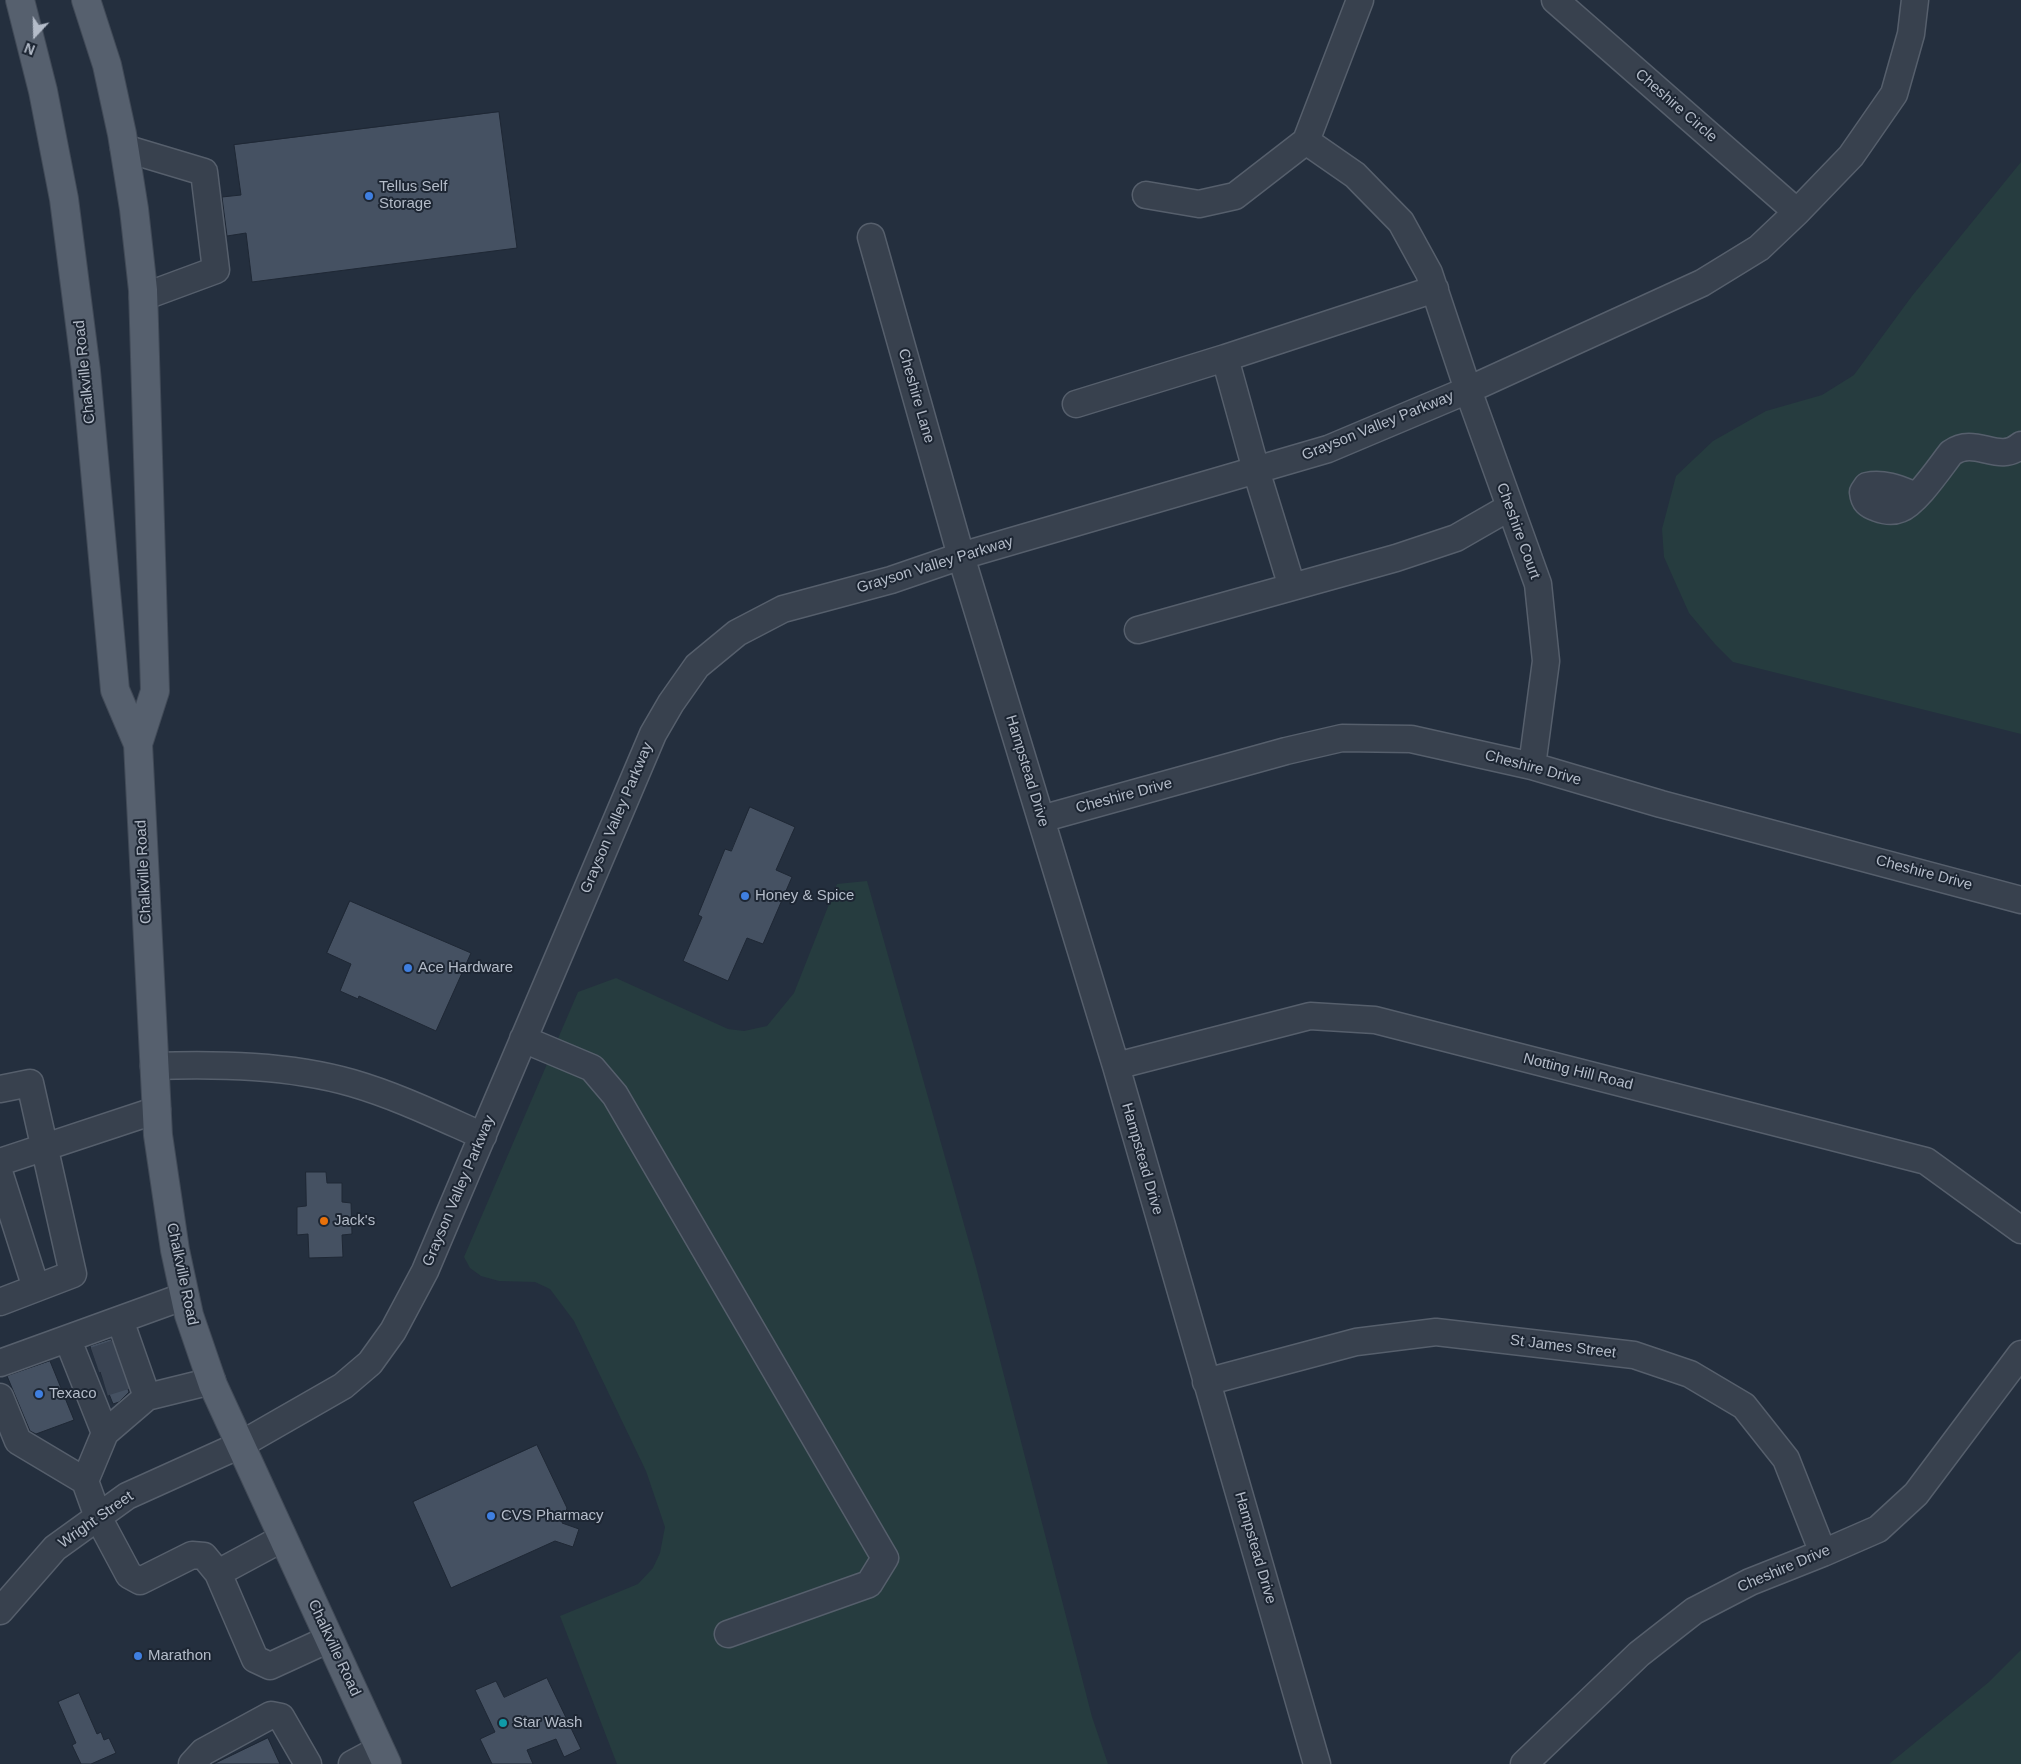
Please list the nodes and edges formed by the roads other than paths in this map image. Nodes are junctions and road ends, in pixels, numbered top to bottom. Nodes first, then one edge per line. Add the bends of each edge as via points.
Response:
1 (20, 0) edge
2 (86, 0) edge
3 (1360, 0) edge
4 (1555, 0) edge
5 (1915, 0) edge
6 (1306, 141) junction
7 (124, 148) junction
8 (1146, 195) dead end
9 (1797, 212) junction
10 (870, 237) dead end
11 (1435, 289) junction
12 (143, 298) junction
13 (1225, 358) junction
14 (1468, 390) junction
15 (1076, 404) dead end
16 (2018, 453) edge
17 (1256, 470) junction
18 (1916, 496) dead end
19 (1510, 507) junction
20 (961, 556) junction
21 (1292, 587) junction
22 (1138, 630) dead end
23 (138, 744) junction
24 (1532, 766) junction
25 (1042, 819) junction
26 (2021, 900) edge
27 (524, 1038) junction
28 (154, 1066) junction
29 (1116, 1066) junction
30 (0, 1089) edge
31 (157, 1110) junction
32 (483, 1136) junction
33 (45, 1148) junction
34 (0, 1162) edge
35 (0, 1175) edge
36 (2021, 1230) edge
37 (36, 1288) junction
38 (185, 1296) junction
39 (0, 1302) edge
40 (120, 1320) junction
41 (68, 1340) junction
42 (2021, 1354) edge
43 (0, 1364) edge
44 (212, 1381) junction
45 (1206, 1382) junction
46 (0, 1397) edge
47 (147, 1397) junction
48 (105, 1433) junction
49 (240, 1445) junction
50 (85, 1481) junction
51 (98, 1517) junction
52 (283, 1538) junction
53 (1823, 1553) junction
54 (218, 1573) junction
55 (0, 1611) edge
56 (728, 1634) dead end
57 (329, 1639) junction
58 (384, 1756) edge
59 (192, 1764) edge
60 (308, 1764) edge
61 (352, 1764) edge
62 (1317, 1764) edge
63 (1524, 1764) edge

1 - 23 main road, Chalkville Road via 43,91 64,199 86,371 114,690
2 - 7 main road, Chalkville Road via 107,65
3 - 6 street
4 - 9 street, Cheshire Circle
5 - 9 street, Grayson Valley Parkway via 1911,34 1894,94 1851,156
6 - 8 street via 1235,196 1199,204
6 - 11 street via 1355,175 1401,222 1430,273
7 - 12 main road, Chalkville Road
7 - 12 street via 204,172 216,270
9 - 14 street, Grayson Valley Parkway via 1759,248 1702,283
10 - 20 street, Cheshire Lane
11 - 13 street
11 - 14 street
12 - 23 main road, Chalkville Road via 155,691
13 - 15 street
13 - 17 street
14 - 17 street, Grayson Valley Parkway via 1328,449
14 - 19 street, Cheshire Court
16 - 18 street via 2004,454 1973,447 1957,449
17 - 20 street, Grayson Valley Parkway
17 - 21 street
19 - 21 street via 1456,538
19 - 24 street, Cheshire Court via 1538,584 1546,661
20 - 25 street, Hampstead Drive
20 - 27 street, Grayson Valley Parkway via 891,580 783,609 737,634 697,666 653,734
21 - 22 street
23 - 28 main road, Chalkville Road
24 - 25 street, Cheshire Drive via 1410,740 1342,738
24 - 26 street, Cheshire Drive
25 - 29 street, Hampstead Drive
27 - 32 street, Grayson Valley Parkway
27 - 56 street via 592,1068 615,1095 884,1558 869,1584
28 - 31 main road, Chalkville Road
28 - 32 street via 267,1069 343,1081
29 - 36 street, Notting Hill Road via 1310,1016 1375,1020 1926,1161
29 - 45 street, Hampstead Drive
30 - 33 street via 30,1083
31 - 33 street
31 - 38 main road, Chalkville Road via 162,1166
32 - 49 street, Grayson Valley Parkway via 425,1271 393,1331 370,1363 343,1386
33 - 34 street
33 - 37 street via 73,1274
35 - 37 street
37 - 39 street
38 - 40 street
38 - 44 main road, Chalkville Road
40 - 41 street
40 - 47 street via 130,1361
41 - 43 street
41 - 48 street via 91,1375
42 - 53 street, Cheshire Drive via 1916,1494 1878,1529
44 - 47 street
44 - 49 main road, Chalkville Road
45 - 53 street, St James Street via 1356,1342 1436,1332 1634,1355 1690,1374 1744,1406 1786,1459
45 - 62 street, Hampstead Drive
46 - 50 street via 18,1441
47 - 48 street
48 - 50 street
49 - 51 street, Wright Street via 127,1496
49 - 52 main road, Chalkville Road
50 - 51 street
51 - 54 street via 129,1574 140,1581 192,1555 204,1556
51 - 55 street, Wright Street via 55,1548
52 - 54 street
52 - 57 main road, Chalkville Road
53 - 63 street, Cheshire Drive via 1750,1582 1694,1611 1639,1654
54 - 57 street via 255,1659 270,1666
57 - 58 main road, Chalkville Road
58 - 61 street
59 - 60 street via 203,1752 271,1715 281,1717

